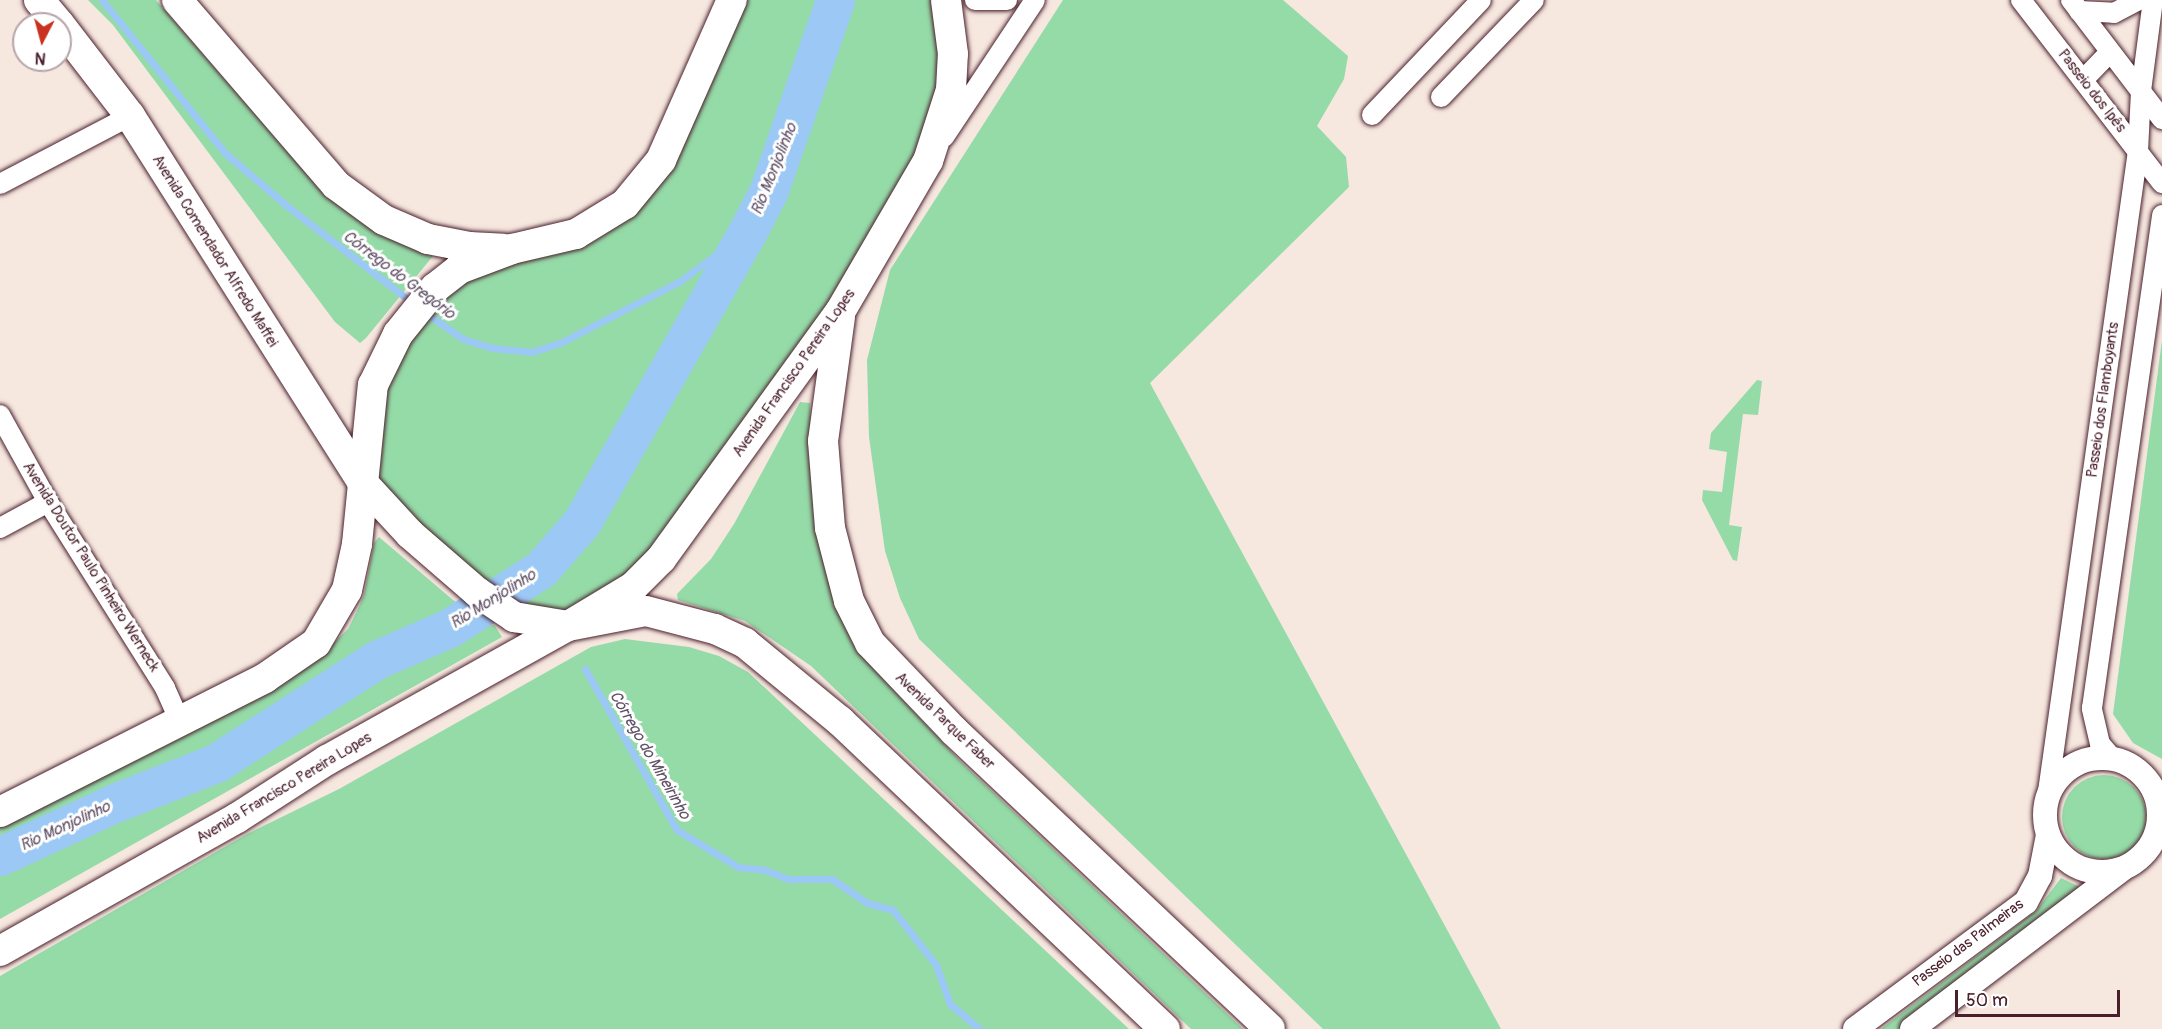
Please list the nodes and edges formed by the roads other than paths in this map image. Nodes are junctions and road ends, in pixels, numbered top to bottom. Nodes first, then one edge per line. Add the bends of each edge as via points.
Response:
1 (39, 0) edge
2 (177, 0) edge
3 (732, 0) edge
4 (946, 0) edge
5 (975, 0) edge
6 (1007, 0) edge
7 (1035, 0) edge
8 (1481, 0) edge
9 (1534, 0) edge
10 (2138, 0) edge
11 (2153, 0) edge
12 (2027, 2) edge
13 (2075, 6) edge
14 (50, 12) edge
15 (2156, 32) edge
16 (72, 40) edge
17 (2110, 51) junction
18 (2083, 80) junction
19 (2141, 91) junction
20 (1441, 97) dead end
21 (1372, 115) dead end
22 (130, 116) junction
23 (2162, 118) edge
24 (2138, 151) junction
25 (928, 162) junction
26 (2162, 183) edge
27 (0, 184) edge
28 (2162, 215) edge
29 (2127, 229) junction
30 (2158, 235) junction
31 (512, 249) junction
32 (2162, 294) edge
33 (840, 312) junction
34 (2146, 326) junction
35 (0, 415) edge
36 (362, 482) junction
37 (48, 502) junction
38 (0, 528) edge
39 (556, 624) junction
40 (179, 720) junction
41 (2114, 760) junction
42 (2151, 774) edge
43 (2047, 799) junction
44 (0, 812) edge
45 (2048, 835) junction
46 (2162, 842) edge
47 (2133, 862) junction
48 (0, 951) edge
49 (1165, 1029) edge
50 (1270, 1029) edge
51 (1855, 1029) edge
52 (1912, 1029) edge

1 - 14 main road, Avenida Comendador Alfredo Maffei
2 - 31 main road via 336,186 384,220 428,238 469,247
3 - 31 main road via 661,160 645,183 625,204 576,234
4 - 25 main road, Avenida Francisco Pereira Lopes via 953,54 951,90
5 - 6 street
7 - 25 street
8 - 21 street
9 - 20 street
10 - 13 street via 2114,13
11 - 15 street, Passeio dos Flamboyants
12 - 18 street, Passeio dos Ipês
13 - 17 street
15 - 19 street, Passeio dos Flamboyants
16 - 22 main road, Avenida Comendador Alfredo Maffei
17 - 18 street
17 - 19 street
18 - 24 street, Passeio dos Ipês
19 - 23 street
19 - 24 street, Passeio dos Flamboyants
22 - 27 street
22 - 36 main road, Avenida Comendador Alfredo Maffei
24 - 26 street, Passeio dos Ipês
24 - 29 street, Passeio dos Flamboyants
25 - 33 main road, Avenida Francisco Pereira Lopes
28 - 30 street
29 - 30 street via 2146,224
29 - 43 street, Passeio dos Flamboyants
30 - 34 street
31 - 36 main road via 459,269 435,288 398,334 374,385
32 - 34 street
33 - 39 main road, Avenida Francisco Pereira Lopes via 662,559 633,587
33 - 50 main road, Avenida Parque Faber via 823,441 830,528 849,601 870,643 954,731
34 - 41 street via 2092,708 2100,744
35 - 37 street, Avenida Doutor Paulo Pinheiro Werneck
36 - 39 main road via 410,534 477,592 514,617
36 - 40 main road via 357,544 347,590 316,643 265,678
37 - 38 street
37 - 40 street, Avenida Doutor Paulo Pinheiro Werneck via 165,688
39 - 48 main road, Avenida Francisco Pereira Lopes via 237,818
39 - 49 main road via 646,611 715,629 745,643 840,721
40 - 44 main road
41 - 42 street
41 - 43 street via 2084,761 2068,770
42 - 47 street via 2159,805 2159,824 2153,843
43 - 45 street
45 - 47 street via 2070,863 2087,870 2105,872
45 - 51 street, Passeio das Palmeiras via 2040,876 2026,902
46 - 47 street
47 - 52 street

